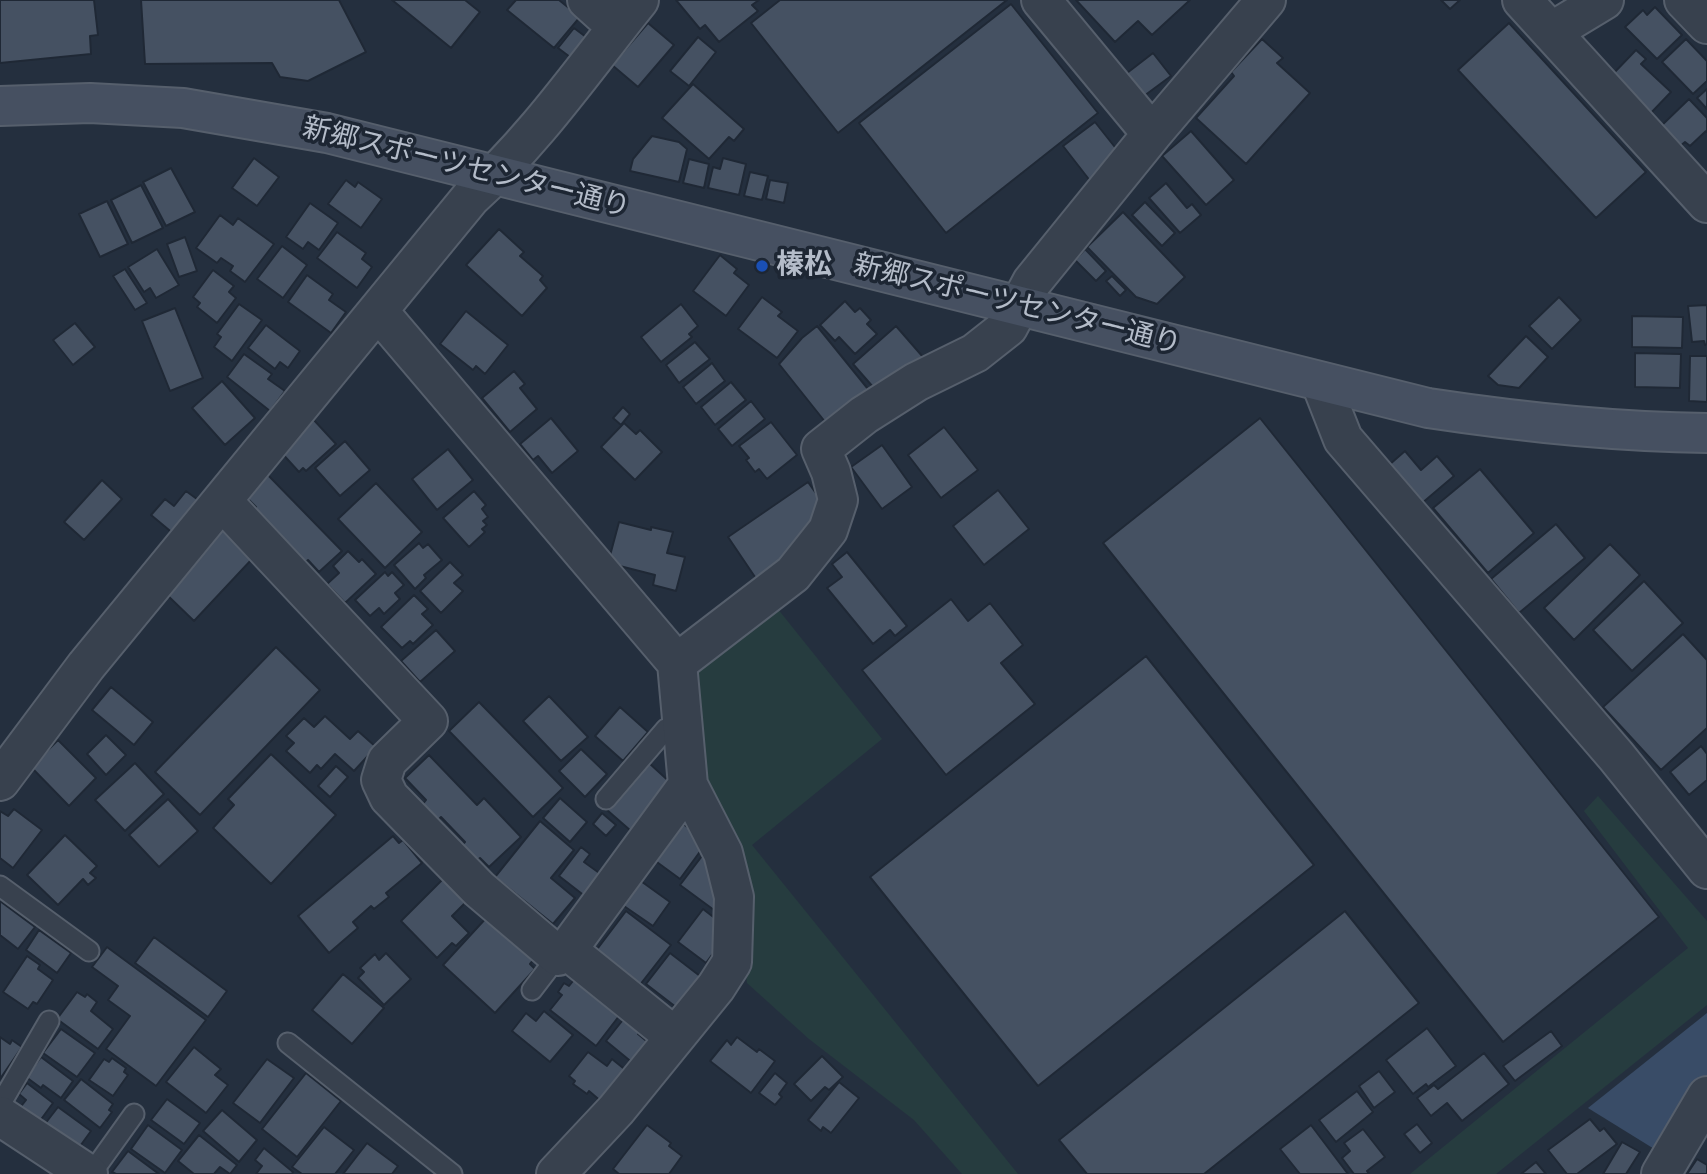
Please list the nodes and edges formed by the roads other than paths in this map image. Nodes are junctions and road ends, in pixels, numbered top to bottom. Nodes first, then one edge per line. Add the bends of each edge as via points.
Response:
1 (587, 0) edge
2 (1041, 0) edge
3 (1266, 0) edge
4 (1522, 0) edge
5 (1604, 0) edge
6 (1684, 0) edge
7 (628, 13) edge
8 (1707, 24) edge
9 (1551, 32) junction
10 (0, 106) edge
11 (1152, 134) junction
12 (496, 174) junction
13 (1700, 181) edge
14 (1019, 307) junction
15 (378, 311) junction
16 (1321, 383) junction
17 (1707, 433) edge
18 (222, 501) junction
19 (677, 663) junction
20 (682, 723) junction
21 (0, 781) edge
22 (688, 785) junction
23 (606, 799) dead end
24 (1707, 869) edge
25 (0, 886) edge
26 (89, 951) dead end
27 (563, 953) junction
28 (532, 990) dead end
29 (49, 1021) dead end
30 (675, 1037) junction
31 (288, 1043) dead end
32 (1707, 1096) edge
33 (0, 1105) edge
34 (134, 1114) dead end
35 (0, 1116) edge
36 (568, 1170) edge
37 (89, 1174) edge
38 (452, 1174) edge
39 (1661, 1174) edge

1 - 7 street
2 - 11 street
3 - 11 street
4 - 9 street
5 - 9 street
6 - 8 street
7 - 12 street
9 - 13 street
10 - 12 street, 新郷スポーツセンター通り via 90,103 183,108 327,133
11 - 14 street via 1032,282
12 - 14 street, 新郷スポーツセンター通り
12 - 15 street via 471,197
14 - 16 street, 新郷スポーツセンター通り
14 - 19 street via 1008,327 975,354 916,382 821,449 838,500 828,530 793,574
15 - 18 street
15 - 19 street
16 - 17 street, 新郷スポーツセンター通り via 1428,408 1525,422
16 - 24 street via 1343,439 1616,756
18 - 21 street via 86,666
18 - 27 street via 428,721 387,761 381,780 389,797 480,889
19 - 20 street
20 - 22 street
20 - 23 lane via 666,729
22 - 27 street
22 - 30 street via 723,853 734,897 732,962
25 - 26 lane
27 - 28 lane
27 - 30 street
29 - 33 lane
30 - 36 street
31 - 38 lane
32 - 39 street
34 - 37 lane
35 - 37 street

